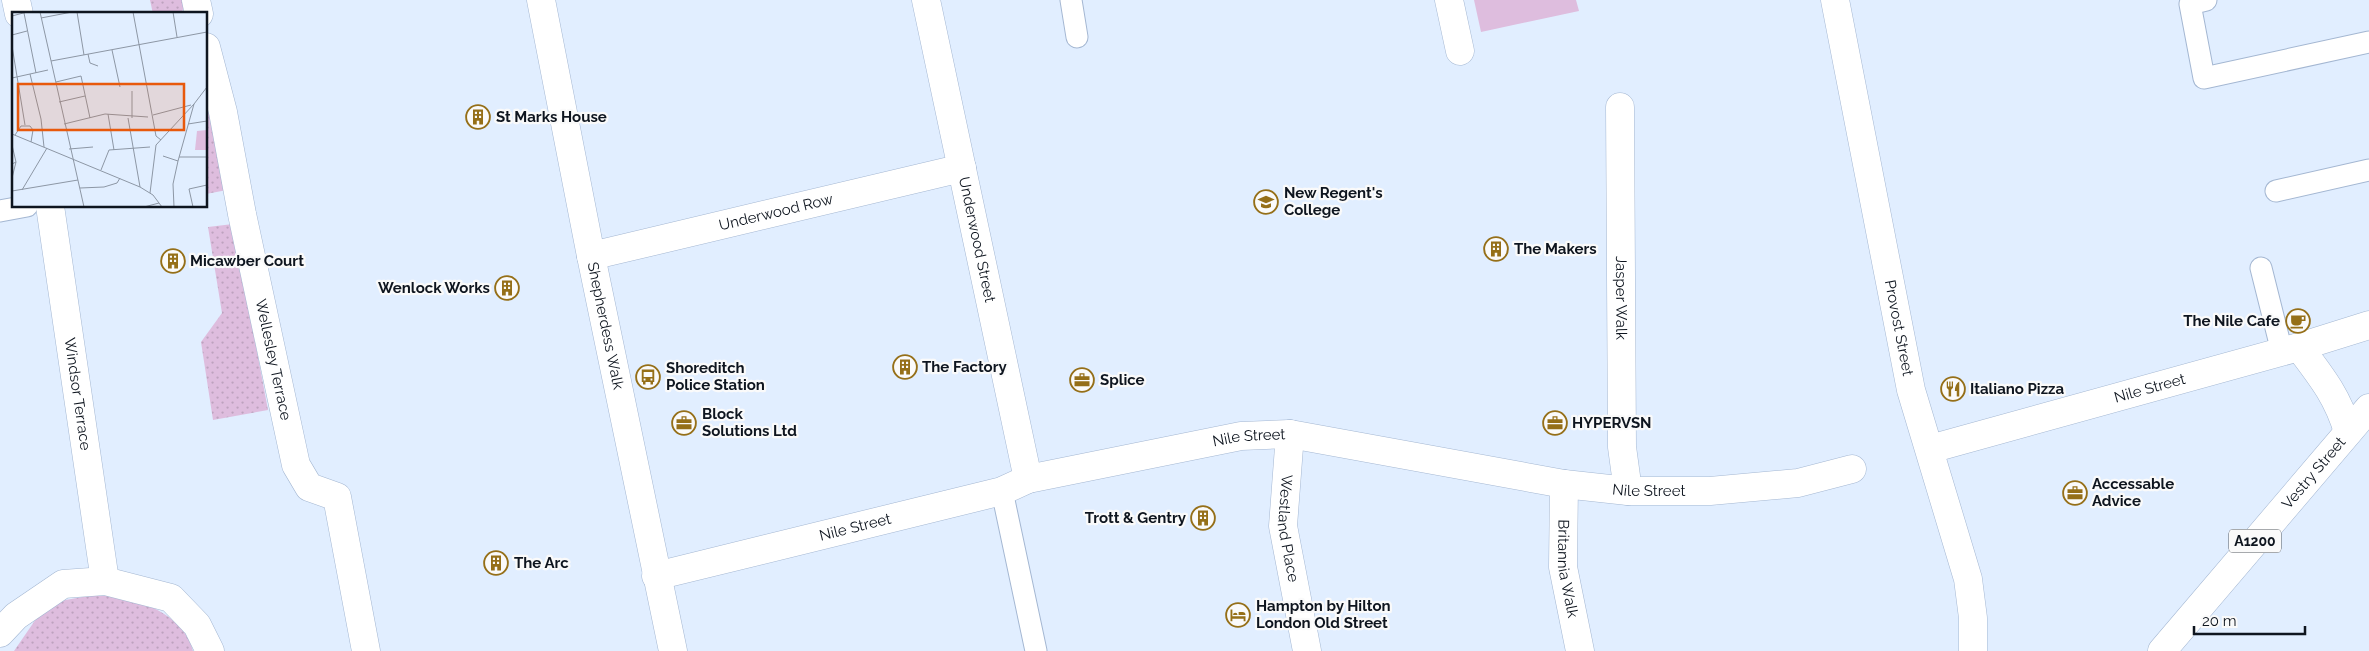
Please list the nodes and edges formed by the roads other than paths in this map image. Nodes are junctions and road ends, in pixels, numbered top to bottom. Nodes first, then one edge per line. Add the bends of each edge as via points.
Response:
1 (541, 0) edge
2 (926, 0) edge
3 (1071, 0) edge
4 (1449, 0) edge
5 (1834, 0) edge
6 (2206, 0) edge
7 (1077, 37) dead end
8 (2369, 42) edge
9 (1460, 51) dead end
10 (208, 55) edge
11 (1620, 107) dead end
12 (962, 168) junction
13 (2369, 170) edge
14 (2276, 192) dead end
15 (14, 208) edge
16 (50, 208) edge
17 (0, 210) edge
18 (591, 256) junction
19 (2261, 268) dead end
20 (2369, 325) edge
21 (2291, 349) junction
22 (2369, 408) edge
23 (2348, 432) junction
24 (1290, 434) junction
25 (1930, 448) junction
26 (1852, 469) dead end
27 (1028, 480) junction
28 (1564, 484) junction
29 (1002, 490) junction
30 (1628, 490) junction
31 (656, 576) junction
32 (104, 581) junction
33 (0, 633) edge
34 (210, 651) edge
35 (366, 651) edge
36 (673, 651) edge
37 (1036, 651) edge
38 (1307, 651) edge
39 (1580, 651) edge
40 (1973, 651) edge
41 (2162, 651) edge

1 - 18 street, Shepherdess Walk
2 - 12 street, Underwood Street
3 - 7 lane
4 - 9 street
5 - 25 street, Provost Street via 1911,390
6 - 8 lane via 2190,4 2204,78
10 - 35 street, Wellesley Terrace via 223,112 296,465 309,488 337,497
11 - 30 street, Jasper Walk via 1622,447
12 - 18 street, Underwood Row
12 - 27 street, Underwood Street
13 - 14 lane
15 - 17 lane
16 - 32 street, Windsor Terrace
18 - 31 street, Shepherdess Walk
19 - 21 lane
20 - 21 street, Nile Street
21 - 23 street, Vestry Street via 2323,378 2342,409
21 - 25 street, Nile Street
22 - 23 street, Vestry Street / A1200
23 - 41 street, Vestry Street / A1200
24 - 27 street, Nile Street via 1241,436
24 - 28 street, Nile Street
24 - 38 street, Westland Place via 1283,526
25 - 40 street, Provost Street via 1968,579
26 - 30 street, Nile Street via 1765,486 1710,491
27 - 29 street, Nile Street
28 - 30 street, Nile Street
28 - 39 street, Britannia Walk via 1563,567
29 - 31 street, Nile Street
29 - 37 lane
31 - 36 street, Shepherdess Walk
32 - 33 street via 63,584 16,616
32 - 34 street via 171,598 197,625

